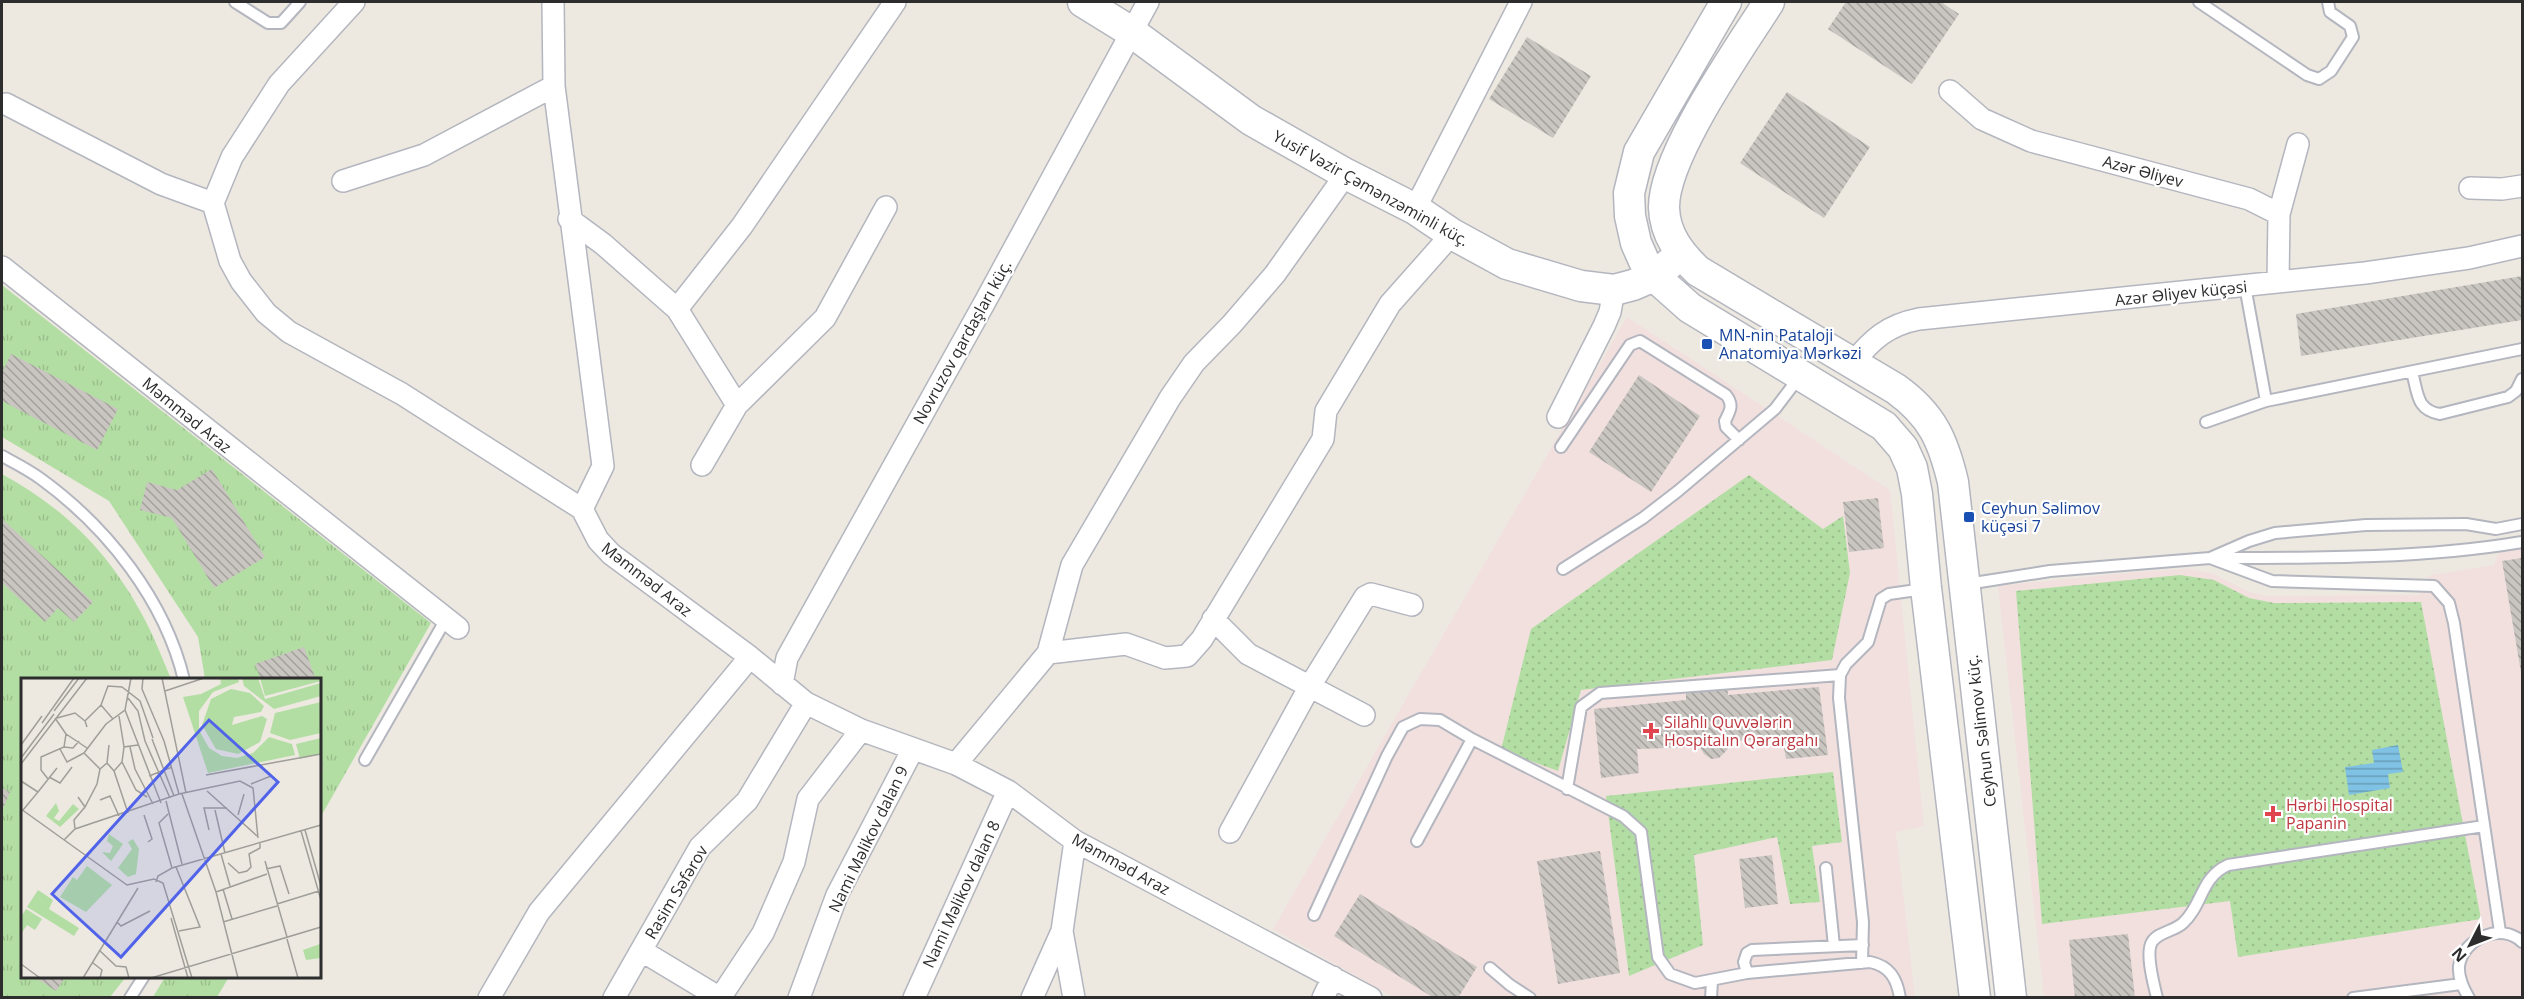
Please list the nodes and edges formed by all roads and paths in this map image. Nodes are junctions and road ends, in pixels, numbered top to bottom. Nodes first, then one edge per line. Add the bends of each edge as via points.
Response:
1 (235, 2) edge
2 (300, 2) edge
3 (354, 2) edge
4 (553, 2) edge
5 (895, 2) edge
6 (1083, 2) edge
7 (1148, 2) edge
8 (1521, 2) edge
9 (1726, 2) edge
10 (1769, 2) edge
11 (2199, 2) edge
12 (2328, 2) edge
13 (1130, 31) junction
14 (554, 86) junction
15 (1950, 91) dead end
16 (6, 105) dead end
17 (2298, 144) dead end
18 (1346, 174) junction
19 (343, 181) dead end
20 (2523, 186) edge
21 (2470, 188) dead end
22 (213, 203) junction
23 (886, 207) dead end
24 (1414, 208) junction
25 (2279, 214) junction
26 (569, 219) junction
27 (1452, 234) junction
28 (2523, 246) edge
29 (1680, 255) junction
30 (2, 267) edge
31 (1654, 276) junction
32 (2278, 282) junction
33 (2245, 286) junction
34 (1614, 290) junction
35 (677, 309) junction
36 (2523, 349) edge
37 (1853, 363) junction
38 (2412, 372) junction
39 (1800, 375) junction
40 (2523, 380) edge
41 (2266, 401) junction
42 (737, 405) junction
43 (1558, 417) dead end
44 (2206, 422) dead end
45 (1739, 440) junction
46 (1561, 447) dead end
47 (2, 456) edge
48 (702, 465) dead end
49 (582, 509) junction
50 (2523, 524) edge
51 (2523, 542) edge
52 (2210, 558) junction
53 (1563, 569) dead end
54 (1964, 584) junction
55 (1926, 588) junction
56 (1412, 604) dead end
57 (1213, 619) junction
58 (452, 624) joint
59 (1048, 653) junction
60 (750, 657) junction
61 (1840, 675) junction
62 (183, 678) edge
63 (782, 684) junction
64 (1310, 686) junction
65 (806, 703) junction
66 (1364, 715) dead end
67 (861, 730) junction
68 (1473, 739) junction
69 (913, 749) junction
70 (365, 760) dead end
71 (956, 764) junction
72 (1567, 789) junction
73 (1008, 791) junction
74 (2484, 826) junction
75 (1230, 832) dead end
76 (1075, 841) junction
77 (1418, 841) dead end
78 (1826, 868) dead end
79 (1314, 915) dead end
80 (1062, 931) junction
81 (2500, 932) junction
82 (2521, 939) edge
83 (1863, 945) junction
84 (1834, 946) junction
85 (642, 951) junction
86 (1862, 963) junction
87 (1490, 968) dead end
88 (1747, 974) junction
89 (1334, 977) junction
90 (143, 978) edge
91 (1712, 981) junction
92 (2461, 984) junction
93 (130, 998) edge
94 (489, 998) edge
95 (614, 998) edge
96 (720, 998) edge
97 (799, 998) edge
98 (914, 998) edge
99 (1032, 998) edge
100 (1074, 998) edge
101 (1323, 998) edge
102 (1371, 998) edge
103 (1530, 998) edge
104 (1711, 998) edge
105 (1900, 998) edge
106 (1975, 998) edge
107 (2011, 998) edge
108 (2157, 998) edge
109 (2353, 998) edge
110 (2469, 998) edge

1 - 2 lane via 268,23 281,23
3 - 22 street via 279,84 232,157
4 - 14 street
5 - 35 street via 742,226
6 - 13 main road, Yusif Vəzir Çəmənzəminli küç.
7 - 13 street, Novruzov qardaşları küç.
8 - 24 street
9 - 31 main road via 1639,152 1633,173 1630,216 1636,243
10 - 29 main road via 1702,110 1672,170 1664,207
11 - 12 lane via 2307,75 2319,79 2331,71 2353,37 2350,26 2330,12
13 - 18 main road, Yusif Vəzir Çəmənzəminli küç. via 1251,120
13 - 63 street, Novruzov qardaşları küç. via 787,658
14 - 19 street via 424,155
14 - 26 street
15 - 25 street, Azər Əliyev via 1982,119 2031,141 2249,199
16 - 22 street via 160,184
17 - 25 street
18 - 24 main road, Yusif Vəzir Çəmənzəminli küç.
18 - 59 street via 1275,274 1194,363 1170,398 1072,565
20 - 21 street
22 - 49 street via 230,261 266,313 289,332 402,394
23 - 42 street via 825,318
24 - 27 main road, Yusif Vəzir Çəmənzəminli küç.
25 - 32 street
26 - 35 street
26 - 49 street via 603,466
27 - 34 main road, Yusif Vəzir Çəmənzəminli küç. via 1507,264 1581,286
27 - 57 street via 1390,304 1326,411 1323,439
28 - 32 street, Azər Əliyev küçəsi via 2388,270
29 - 31 main road, Yusif Vəzir Çəmənzəminli küç.
29 - 37 main road, Ceyhun Səlimov küç. via 1716,283
30 - 58 street, Məmməd Araz
31 - 34 main road, Yusif Vəzir Çəmənzəminli küç.
31 - 39 main road via 1690,308
32 - 33 street, Azər Əliyev küçəsi
33 - 37 street, Azər Əliyev küçəsi via 1903,322 1879,334
33 - 41 lane
34 - 43 street via 1607,319
35 - 42 street
36 - 38 lane
37 - 54 main road, Ceyhun Səlimov küç. via 1914,402 1942,441 1953,482
38 - 40 lane via 2422,407 2440,414 2508,397
38 - 41 lane
39 - 45 lane via 1775,409
39 - 55 main road via 1865,413 1903,448 1917,494
41 - 44 lane
42 - 48 street
45 - 46 lane via 1726,427 1731,407 1726,395 1636,341
45 - 53 lane via 1643,518
47 - 62 lane via 40,478 87,516 126,562 158,613
49 - 60 street, Məmməd Araz via 598,540 611,554
50 - 52 lane via 2496,529 2466,524 2366,525 2275,533
51 - 52 lane via 2330,557
52 - 54 lane via 2050,571
52 - 74 lane via 2272,581 2434,586 2449,603 2454,623
54 - 55 main road
54 - 107 main road, Ceyhun Səlimov küç.
55 - 61 lane via 1884,596 1868,642
55 - 106 main road
56 - 64 street via 1371,594 1365,597
57 - 59 street via 1187,656 1177,659 1126,644
57 - 64 street via 1248,654
58 - 70 lane
59 - 71 street
60 - 63 street, Məmməd Araz
60 - 94 street via 538,912
61 - 72 lane via 1600,693 1581,707
61 - 83 lane
63 - 65 street, Məmməd Araz
64 - 66 street
64 - 75 street
65 - 67 street, Məmməd Araz
65 - 85 street, Rasim Səfərov via 747,801 700,847
67 - 69 street, Məmməd Araz
67 - 96 street via 808,799 794,862 763,933
68 - 72 lane
68 - 77 lane
68 - 79 lane via 1440,720 1420,719 1403,728 1357,817
69 - 71 street, Məmməd Araz
69 - 97 street, Nami Məlikov dalan 9 via 837,896
71 - 73 street, Məmməd Araz
72 - 91 lane via 1623,816 1641,832 1658,957 1670,974 1695,983
73 - 76 street, Məmməd Araz
73 - 98 street, Nami Məlikov dalan 8
74 - 81 lane
74 - 108 lane via 2228,865 2217,870 2182,924 2151,943 2149,953
76 - 80 street
76 - 89 street, Məmməd Araz
78 - 84 lane
80 - 99 street
80 - 100 street
81 - 82 lane
81 - 92 lane via 2481,936 2466,948 2459,965
83 - 84 lane
83 - 86 lane
84 - 88 lane via 1752,950 1744,962
85 - 95 street, Rasim Səfərov
85 - 96 street
86 - 88 lane
86 - 105 lane via 1882,964 1897,980
87 - 103 lane
88 - 91 lane
89 - 101 street
89 - 102 street, Məmməd Araz
90 - 93 lane
91 - 104 lane
92 - 109 lane
92 - 110 lane

